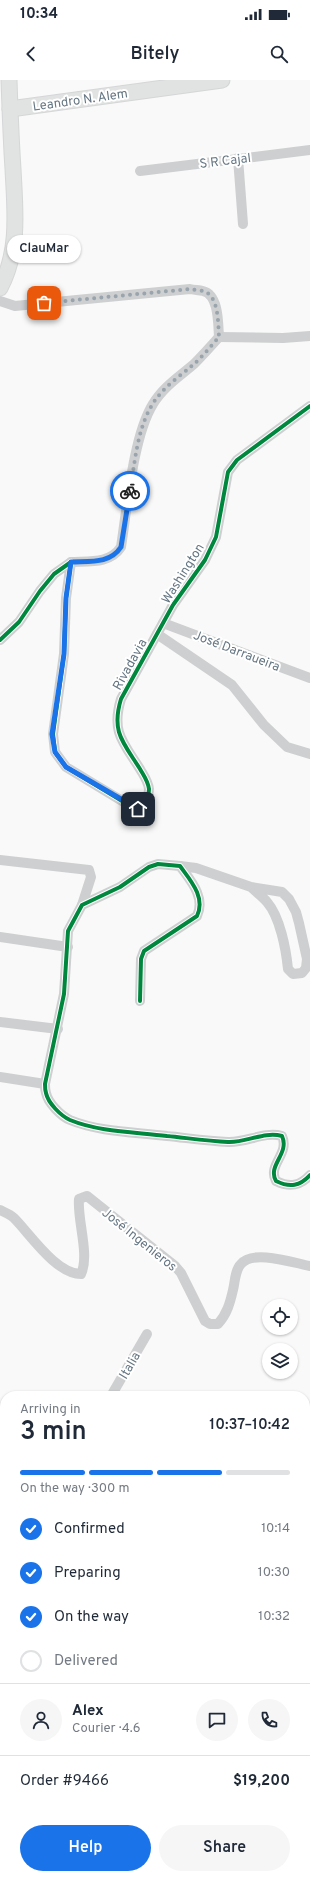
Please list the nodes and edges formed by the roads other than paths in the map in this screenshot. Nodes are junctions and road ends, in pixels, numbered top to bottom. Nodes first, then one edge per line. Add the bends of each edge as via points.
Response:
1 (9, 80) edge
2 (222, 80) edge
3 (10, 109) junction
4 (310, 150) edge
5 (238, 158) junction
6 (140, 171) dead end
7 (243, 224) dead end
8 (0, 288) edge
9 (0, 301) edge
10 (310, 336) edge
11 (219, 337) junction
12 (310, 406) edge
13 (71, 562) junction
14 (163, 623) junction
15 (157, 634) junction
16 (0, 640) edge
17 (310, 678) edge
18 (310, 754) edge
19 (0, 860) edge
20 (180, 866) junction
21 (251, 887) junction
22 (82, 905) junction
23 (0, 937) edge
24 (68, 947) junction
25 (140, 1001) dead end
26 (0, 1022) edge
27 (58, 1029) junction
28 (0, 1077) edge
29 (45, 1084) junction
30 (310, 1175) edge
31 (0, 1210) edge
32 (310, 1266) edge
33 (148, 1334) dead end
34 (114, 1391) edge

1 - 3 street
2 - 3 street, Leandro N. Alem
3 - 8 street via 16,225 13,255
4 - 5 street, S R Cajal
5 - 6 street, S R Cajal
5 - 7 street
9 - 11 street via 15,306 190,289 204,291 213,298 218,317
10 - 11 street
11 - 13 street via 152,404 136,452 121,547 116,555 103,561
12 - 14 street, Washington via 237,460 228,472 216,537 205,560
13 - 15 street, Rivadavia via 66,598 64,654 52,734 55,752 66,767 138,809 145,804 149,790 147,780 120,738 116,714 121,699
13 - 16 street via 54,574 19,622
14 - 15 street, Rivadavia
14 - 17 street, José Darraueira
15 - 18 street via 232,685 264,725 287,747
19 - 22 street via 89,870 91,877
20 - 21 street via 196,868
20 - 22 street via 158,864 149,867 120,887
20 - 25 street via 195,887 199,912 197,916 144,951 141,959
21 - 21 street via 268,903 276,918 288,969 293,974 302,973 306,968 306,959 296,912 289,899 282,892
22 - 24 street via 68,931
23 - 24 street
24 - 27 street
26 - 27 street
27 - 29 street
28 - 29 street
29 - 30 street via 46,1093 58,1110 68,1119 88,1125 119,1131 229,1142 249,1140 267,1134 282,1136 283,1153 274,1168 273,1176 276,1181 292,1186 303,1182
31 - 32 street, José Ingenieros via 12,1216 36,1245 63,1268 74,1274 81,1274 84,1268 78,1210 79,1199 87,1196 175,1266 210,1324 218,1324 224,1318 237,1270 247,1259 263,1257
33 - 34 street, Italia

